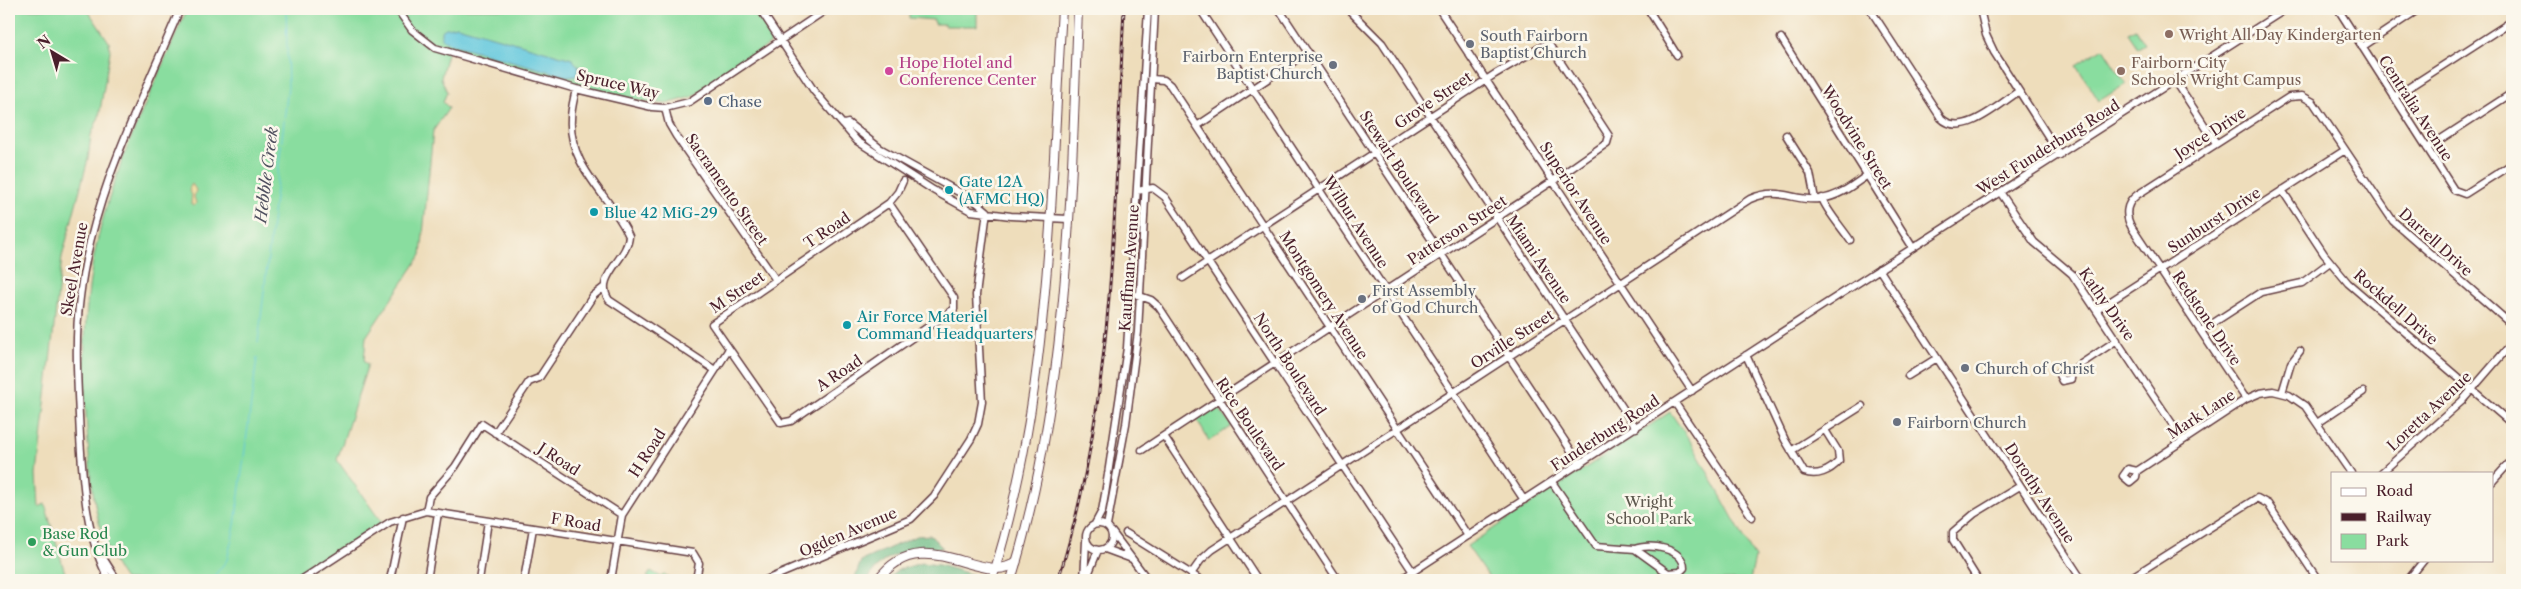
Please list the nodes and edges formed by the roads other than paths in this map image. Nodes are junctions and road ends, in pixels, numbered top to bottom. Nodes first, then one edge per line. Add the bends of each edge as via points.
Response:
1 (180, 9) edge
2 (397, 9) edge
3 (760, 9) edge
4 (827, 9) edge
5 (1062, 9) edge
6 (1078, 9) edge
7 (1148, 9) edge
8 (1155, 9) edge
9 (1200, 9) edge
10 (1280, 9) edge
11 (1348, 9) edge
12 (1438, 9) edge
13 (1648, 9) edge
14 (1870, 9) edge
15 (1980, 9) edge
16 (2286, 9) edge
17 (2338, 9) edge
18 (2419, 9) edge
19 (2512, 21) edge
20 (1781, 38) dead end
21 (781, 41) junction
22 (2362, 47) junction
23 (1308, 52) junction
24 (1678, 55) dead end
25 (1152, 79) junction
26 (1486, 80) junction
27 (2176, 80) junction
28 (1252, 88) junction
29 (576, 89) junction
30 (2019, 91) junction
31 (2512, 93) edge
32 (2302, 96) joint
33 (2394, 97) junction
34 (665, 108) junction
35 (1430, 117) junction
36 (844, 124) junction
37 (1197, 126) junction
38 (1786, 135) dead end
39 (1608, 142) joint
40 (2216, 144) junction
41 (2426, 148) junction
42 (2345, 150) junction
43 (1375, 153) junction
44 (2060, 155) junction
45 (2512, 164) edge
46 (912, 166) junction
47 (908, 174) junction
48 (1866, 176) junction
49 (1553, 181) junction
50 (1147, 188) junction
51 (1320, 190) junction
52 (2282, 190) junction
53 (1136, 191) junction
54 (2000, 192) junction
55 (2134, 197) joint
56 (1819, 199) junction
57 (890, 201) junction
58 (987, 211) junction
59 (1497, 218) junction
60 (1050, 219) junction
61 (1068, 219) junction
62 (1264, 227) junction
63 (1850, 240) dead end
64 (1913, 248) junction
65 (1442, 255) junction
66 (2330, 262) junction
67 (1208, 263) junction
68 (1879, 269) junction
69 (2160, 269) junction
70 (1183, 278) dead end
71 (776, 280) junction
72 (1620, 283) junction
73 (603, 288) junction
74 (1386, 291) junction
75 (1131, 294) junction
76 (1139, 295) junction
77 (1822, 306) joint
78 (2097, 310) junction
79 (1564, 320) junction
80 (2512, 326) edge
81 (1331, 328) junction
82 (2201, 331) junction
83 (2117, 340) junction
84 (2512, 343) edge
85 (729, 349) junction
86 (2300, 351) dead end
87 (1746, 355) junction
88 (1509, 356) junction
89 (1937, 358) junction
90 (1275, 364) junction
91 (715, 370) junction
92 (2072, 370) dead end
93 (1908, 376) dead end
94 (2473, 390) junction
95 (1692, 392) junction
96 (2282, 392) junction
97 (2363, 392) dead end
98 (1454, 393) junction
99 (1219, 400) junction
100 (2246, 400) junction
101 (1675, 402) junction
102 (1862, 406) dead end
103 (2317, 423) junction
104 (2512, 424) edge
105 (1636, 428) junction
106 (1398, 430) junction
107 (1825, 430) junction
108 (495, 433) junction
109 (1164, 436) junction
110 (2183, 440) junction
111 (1142, 450) dead end
112 (1791, 451) junction
113 (2512, 460) edge
114 (1580, 464) junction
115 (1342, 466) junction
116 (2137, 471) dead end
117 (2350, 472) edge
118 (2381, 472) edge
119 (2494, 480) edge
120 (1552, 482) junction
121 (2020, 486) junction
122 (1524, 500) junction
123 (1286, 502) junction
124 (426, 512) junction
125 (438, 513) junction
126 (622, 515) junction
127 (403, 517) junction
128 (1752, 517) dead end
129 (488, 521) junction
130 (1095, 524) junction
131 (533, 528) junction
132 (1109, 529) junction
133 (1126, 533) dead end
134 (1468, 536) junction
135 (1231, 538) junction
136 (617, 541) junction
137 (1086, 541) junction
138 (97, 549) junction
139 (1635, 549) junction
140 (1102, 550) junction
141 (1134, 560) junction
142 (1016, 562) junction
143 (2422, 562) edge
144 (1413, 572) junction
145 (1191, 574) junction
146 (993, 577) edge
147 (109, 580) edge
148 (117, 580) edge
149 (301, 580) edge
150 (390, 580) edge
151 (427, 580) edge
152 (479, 580) edge
153 (524, 580) edge
154 (611, 580) edge
155 (696, 580) edge
156 (766, 580) edge
157 (878, 580) edge
158 (1010, 580) edge
159 (1085, 580) edge
160 (1148, 580) edge
161 (1200, 580) edge
162 (1258, 580) edge
163 (1338, 580) edge
164 (1400, 580) edge
165 (1978, 580) edge
166 (2082, 580) edge
167 (2127, 580) edge
168 (2316, 580) edge
169 (2408, 580) edge

1 - 138 street, Skeel Avenue via 103,193 86,257 80,297 77,366 85,504
2 - 29 street, Spruce Way via 412,30 435,48
3 - 21 street
4 - 21 street, Spruce Way
5 - 60 main road
6 - 61 main road
7 - 53 street, Kauffman Avenue
8 - 25 street, Kauffman Avenue
9 - 28 street, Wilbur Avenue
10 - 23 street, Stewart Boulevard
11 - 35 street, Miami Avenue via 1382,43
12 - 26 street, Superior Avenue
13 - 24 street
14 - 30 street via 1948,124 1967,124
15 - 30 street via 1989,42
16 - 27 street, West Funderburg Road
17 - 22 street, Centralia Avenue
18 - 22 street
19 - 33 street
20 - 48 street, Woodvine Street
21 - 34 street, Spruce Way via 689,102
21 - 36 street via 814,91
22 - 33 street, Centralia Avenue
23 - 28 street
23 - 43 street, Stewart Boulevard
25 - 37 street, Montgomery Avenue via 1164,80 1170,85
25 - 50 street, Kauffman Avenue
26 - 35 street, Grove Street
26 - 39 street, Grove Street via 1548,43 1608,134
26 - 49 street, Superior Avenue
27 - 40 street
27 - 44 street, West Funderburg Road
28 - 37 street
28 - 51 street, Wilbur Avenue
29 - 34 street, Spruce Way via 652,108
29 - 73 street via 571,118 573,144 586,173 629,236 627,247
30 - 44 street
31 - 41 street
32 - 40 street, Joyce Drive via 2285,99
32 - 42 street, Darrell Drive via 2313,102
33 - 41 street, Centralia Avenue
34 - 71 street, Sacramento Street via 676,136
35 - 43 street, Grove Street
35 - 59 street, Miami Avenue
36 - 46 street via 849,124 881,149
36 - 47 street via 844,128 857,140
37 - 62 street, Montgomery Avenue
38 - 56 street via 1810,174
39 - 49 street, Patterson Street
40 - 55 street, Joyce Drive
41 - 45 street, Centralia Avenue via 2459,194 2468,192
42 - 52 street, Sunburst Drive
42 - 80 street, Darrell Drive via 2396,225
43 - 51 street, Grove Street
43 - 65 street, Stewart Boulevard
44 - 54 street, West Funderburg Road
46 - 47 street, T Road
46 - 58 street via 946,183
47 - 57 street, T Road
47 - 58 street via 971,211
48 - 56 street via 1843,191
48 - 64 street, Woodvine Street
49 - 59 street, Patterson Street
49 - 72 street, Superior Avenue
50 - 53 street
50 - 67 street, North Boulevard via 1163,194
50 - 76 street, Kauffman Avenue
51 - 62 street, Grove Street
51 - 74 street, Wilbur Avenue
52 - 66 street, Rockdell Drive
52 - 69 street, Sunburst Drive
53 - 75 street, Kauffman Avenue
54 - 64 street, West Funderburg Road
54 - 78 street, Kathy Drive via 2034,242 2065,266
55 - 69 street, Redstone Drive via 2128,205 2127,218
56 - 63 street via 1830,209
56 - 72 street, Orville Street via 1781,193 1759,195
57 - 71 street, T Road
57 - 85 street, A Road via 954,298 956,305 951,312 787,423 776,419
58 - 60 street
58 - 156 street, Ogden Avenue via 976,295 982,402 971,439 934,496 911,519
59 - 65 street, Patterson Street
59 - 79 street, Miami Avenue
60 - 61 street
60 - 146 main road via 1042,342 1031,421 1014,502
61 - 142 main road via 1051,407 1040,469
62 - 67 street, Grove Street
62 - 81 street, Montgomery Avenue
64 - 68 street, West Funderburg Road
65 - 74 street, Patterson Street
65 - 88 street, Stewart Boulevard
66 - 82 street via 2302,283 2261,292
66 - 94 street, Rockdell Drive via 2354,288
67 - 70 street, Grove Street
67 - 90 street, North Boulevard
68 - 77 street, West Funderburg Road
68 - 89 street, Dorothy Avenue
69 - 78 street, Sunburst Drive
69 - 82 street, Redstone Drive
71 - 85 street, M Street via 712,324
72 - 79 street, Orville Street
72 - 95 street, Superior Avenue
73 - 91 street via 609,300
73 - 108 street via 593,296 539,378 529,382
74 - 81 street, Patterson Street
74 - 98 street, Wilbur Avenue
75 - 76 street, Rice Boulevard
75 - 130 street, Kauffman Avenue via 1118,414 1102,511
76 - 99 street, Rice Boulevard via 1159,307
76 - 132 street, Kauffman Avenue via 1134,369
77 - 87 street, Funderburg Road
78 - 83 street, Kathy Drive
79 - 88 street, Orville Street
79 - 105 street, Miami Avenue
81 - 90 street, Patterson Street
81 - 106 street, Montgomery Avenue
82 - 100 street, Redstone Drive
83 - 92 street
83 - 110 street, Kathy Drive
84 - 94 street, Loretta Avenue
85 - 91 street, H Road
86 - 96 street via 2291,363
87 - 95 street, Funderburg Road
87 - 112 street
88 - 98 street, Orville Street
88 - 114 street, Stewart Boulevard
89 - 93 street
89 - 121 street, Dorothy Avenue
90 - 99 street, Patterson Street
90 - 115 street, North Boulevard
91 - 126 street, H Road
94 - 104 street, Rockdell Drive
94 - 118 street, Loretta Avenue
95 - 101 street, Funderburg Road
96 - 100 street, Mark Lane via 2264,392
96 - 103 street via 2300,402
97 - 103 street
98 - 106 street, Orville Street
98 - 122 street, Wilbur Avenue
99 - 109 street, Patterson Street
99 - 123 street, Rice Boulevard
100 - 110 street, Mark Lane
101 - 105 street, Funderburg Road
101 - 128 street
102 - 107 street
103 - 117 street
105 - 114 street, Funderburg Road
106 - 115 street, Orville Street
106 - 134 street, Montgomery Avenue
107 - 112 street
107 - 112 street via 1839,454 1839,461 1832,467 1819,474 1808,474 1801,470
108 - 124 street, J Road via 482,424 455,466 429,497
108 - 126 street, J Road
109 - 111 street, Patterson Street
109 - 135 street
110 - 116 street, Mark Lane
113 - 119 street
114 - 120 street, Funderburg Road
115 - 123 street, Orville Street
115 - 144 street, North Boulevard
120 - 122 street, Funderburg Road
120 - 139 street via 1596,546
121 - 165 street via 1953,532 1953,540
121 - 166 street, Dorothy Avenue
122 - 134 street, Funderburg Road
123 - 135 street, Orville Street
123 - 163 street, Rice Boulevard
124 - 125 street, F Road
124 - 127 street, F Road
125 - 129 street, F Road
125 - 151 street
126 - 136 street, H Road
127 - 149 street, F Road via 390,522
127 - 150 street
129 - 131 street, F Road
129 - 152 street
130 - 132 street
130 - 137 street via 1086,532
131 - 136 street, F Road
131 - 153 street
132 - 140 street via 1112,541
132 - 141 street
133 - 145 street
134 - 144 street, Funderburg Road
135 - 145 street, Orville Street via 1205,556
135 - 162 street
136 - 154 street, H Road
136 - 155 street, F Road via 693,553 700,563
137 - 140 street
137 - 159 street
138 - 147 street, Skeel Avenue
138 - 148 street, Skeel Avenue
139 - 139 street via 1643,546 1673,552 1681,558 1684,568 1680,572 1668,573
140 - 141 street
140 - 159 street
141 - 160 street
142 - 146 highway
142 - 158 main road
143 - 169 street
144 - 164 street, Funderburg Road
145 - 161 street
146 - 157 highway via 925,556 900,562
167 - 168 street via 2250,500 2259,498 2268,504

